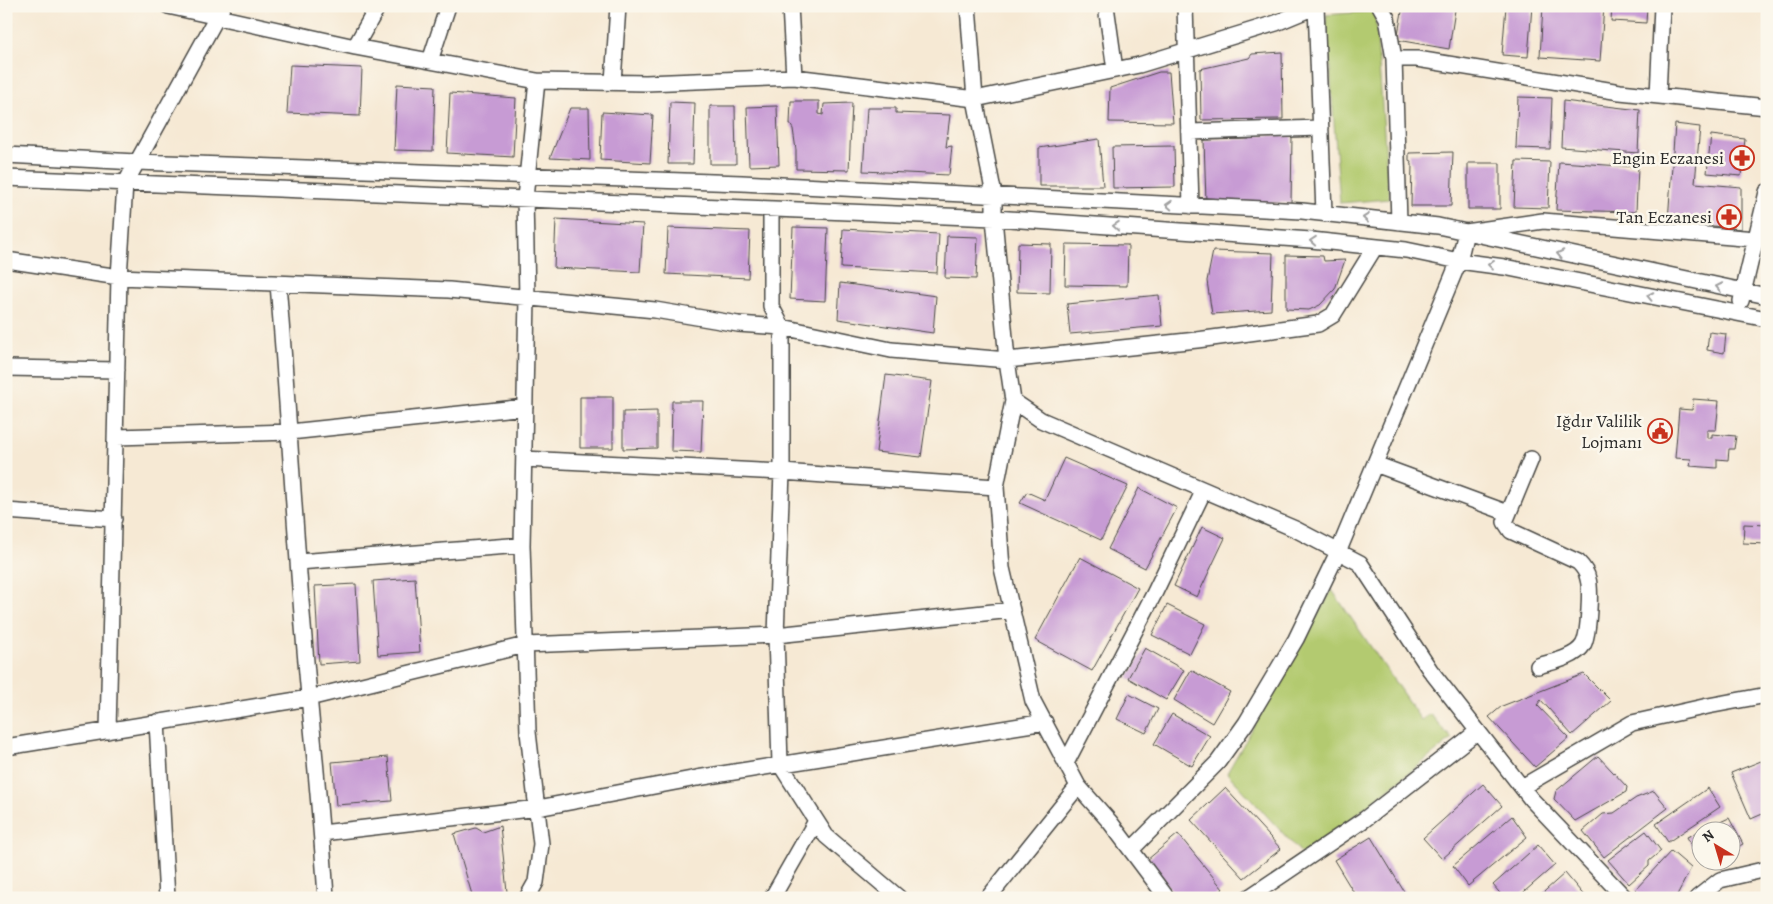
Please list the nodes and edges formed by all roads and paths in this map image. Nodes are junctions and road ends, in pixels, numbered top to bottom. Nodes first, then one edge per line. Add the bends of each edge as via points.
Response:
1 (168, 6) edge
2 (378, 6) edge
3 (448, 6) edge
4 (618, 6) edge
5 (790, 6) edge
6 (968, 6) edge
7 (1106, 6) edge
8 (1185, 6) edge
9 (1316, 6) edge
10 (1380, 6) edge
11 (1662, 6) edge
12 (220, 12) edge
13 (355, 47) junction
14 (1188, 50) junction
15 (1394, 59) junction
16 (430, 61) junction
17 (1115, 70) junction
18 (794, 77) junction
19 (537, 81) junction
20 (613, 82) junction
21 (1658, 96) junction
22 (975, 99) junction
23 (1767, 107) edge
24 (1321, 128) junction
25 (1190, 132) junction
26 (6, 154) edge
27 (136, 162) junction
28 (528, 174) junction
29 (6, 178) edge
30 (125, 184) junction
31 (1767, 192) edge
32 (994, 196) junction
33 (525, 198) junction
34 (1191, 206) junction
35 (771, 208) junction
36 (1324, 213) junction
37 (994, 218) junction
38 (1399, 222) junction
39 (1466, 232) junction
40 (1762, 239) edge
41 (1375, 247) junction
42 (6, 260) edge
43 (1459, 262) junction
44 (119, 277) junction
45 (278, 284) junction
46 (1744, 292) junction
47 (1767, 296) edge
48 (527, 298) junction
49 (1737, 314) junction
50 (1767, 319) edge
51 (782, 327) junction
52 (1007, 360) junction
53 (6, 368) edge
54 (117, 370) junction
55 (1013, 401) junction
56 (525, 407) junction
57 (290, 432) junction
58 (116, 438) junction
59 (524, 459) junction
60 (1531, 459) dead end
61 (1375, 464) junction
62 (782, 472) junction
63 (996, 487) junction
64 (1204, 490) junction
65 (6, 511) edge
66 (1508, 513) junction
67 (114, 520) junction
68 (522, 545) junction
69 (1339, 550) junction
70 (298, 562) junction
71 (1012, 610) junction
72 (776, 635) junction
73 (525, 645) junction
74 (1538, 666) dead end
75 (1767, 695) edge
76 (309, 698) junction
77 (157, 722) junction
78 (1044, 722) junction
79 (108, 730) junction
80 (1478, 731) junction
81 (6, 747) edge
82 (1066, 762) junction
83 (780, 764) junction
84 (1078, 786) junction
85 (1522, 787) junction
86 (538, 808) junction
87 (816, 821) junction
88 (322, 833) junction
89 (1131, 850) junction
90 (1767, 869) edge
91 (167, 898) edge
92 (326, 898) edge
93 (527, 898) edge
94 (772, 898) edge
95 (899, 898) edge
96 (988, 898) edge
97 (1167, 898) edge
98 (1248, 898) edge
99 (1625, 898) edge
100 (1697, 898) edge

1 - 12 street
2 - 13 street
3 - 16 street
4 - 20 street
5 - 18 street
6 - 22 street
7 - 17 street
8 - 14 street
9 - 14 street via 1276,23
9 - 24 street
10 - 15 street via 1387,18
11 - 21 street
12 - 13 street
12 - 27 street
13 - 16 street
14 - 17 street
14 - 25 street
15 - 21 street via 1417,59
15 - 38 street
16 - 19 street
17 - 22 street
18 - 20 street
18 - 22 street
19 - 20 street
19 - 28 street
21 - 23 street
22 - 32 street
24 - 25 street
24 - 36 street
25 - 34 street
26 - 27 street
27 - 28 street
27 - 30 street
28 - 32 street
28 - 33 street
29 - 30 street
30 - 33 street
30 - 44 street
31 - 40 street
34 -> 32 street
32 - 37 street
33 - 35 street
33 - 48 street
34 - 36 street
35 - 37 street
35 - 51 street via 771,306
38 -> 36 street
41 -> 37 street
37 - 52 street
38 - 39 street
39 - 40 street via 1543,220
39 - 43 street
46 -> 39 street
40 - 46 street
41 - 43 street
41 - 52 street via 1333,315 1318,324
42 - 44 street
49 -> 43 street via 1504,267
43 - 61 street
44 - 45 street
44 - 54 street
45 - 48 street via 449,290
45 - 57 street
46 - 47 street
46 - 49 street
48 - 51 street via 655,310 738,324
48 - 56 street
49 - 50 street
51 - 52 street via 891,350
51 - 62 street
52 - 55 street
53 - 54 street
54 - 58 street
55 - 63 street
55 - 64 street via 1041,420
56 - 57 street
56 - 59 street
57 - 58 street
57 - 70 street
58 - 67 street
59 - 62 street
59 - 68 street
60 - 66 street
61 - 66 street
61 - 69 street
62 - 63 street
62 - 72 street
63 - 71 street via 1002,568
64 - 69 street
64 - 82 street
65 - 67 street
66 - 74 street via 1504,522 1511,531 1578,562 1589,583 1587,631 1583,644 1575,652
67 - 79 street
68 - 70 street
68 - 73 street
69 - 80 street via 1360,563 1430,670
69 - 89 street via 1296,638 1233,743 1201,782
70 - 76 street
71 - 72 street
71 - 78 street via 1033,701
72 - 73 street
72 - 83 street
73 - 76 street
73 - 86 street via 528,732
75 - 85 street via 1632,723
76 - 77 street
76 - 88 street
77 - 79 street
77 - 91 street
78 - 82 street
78 - 83 street
79 - 81 street
80 - 85 street
80 - 98 street via 1365,819
82 - 84 street
83 - 86 street
83 - 87 street
84 - 89 street
84 - 96 street
85 - 99 street
86 - 88 street
86 - 93 street via 540,854 536,882
87 - 94 street
87 - 95 street via 826,836
88 - 92 street
89 - 97 street
90 - 100 street via 1720,880

